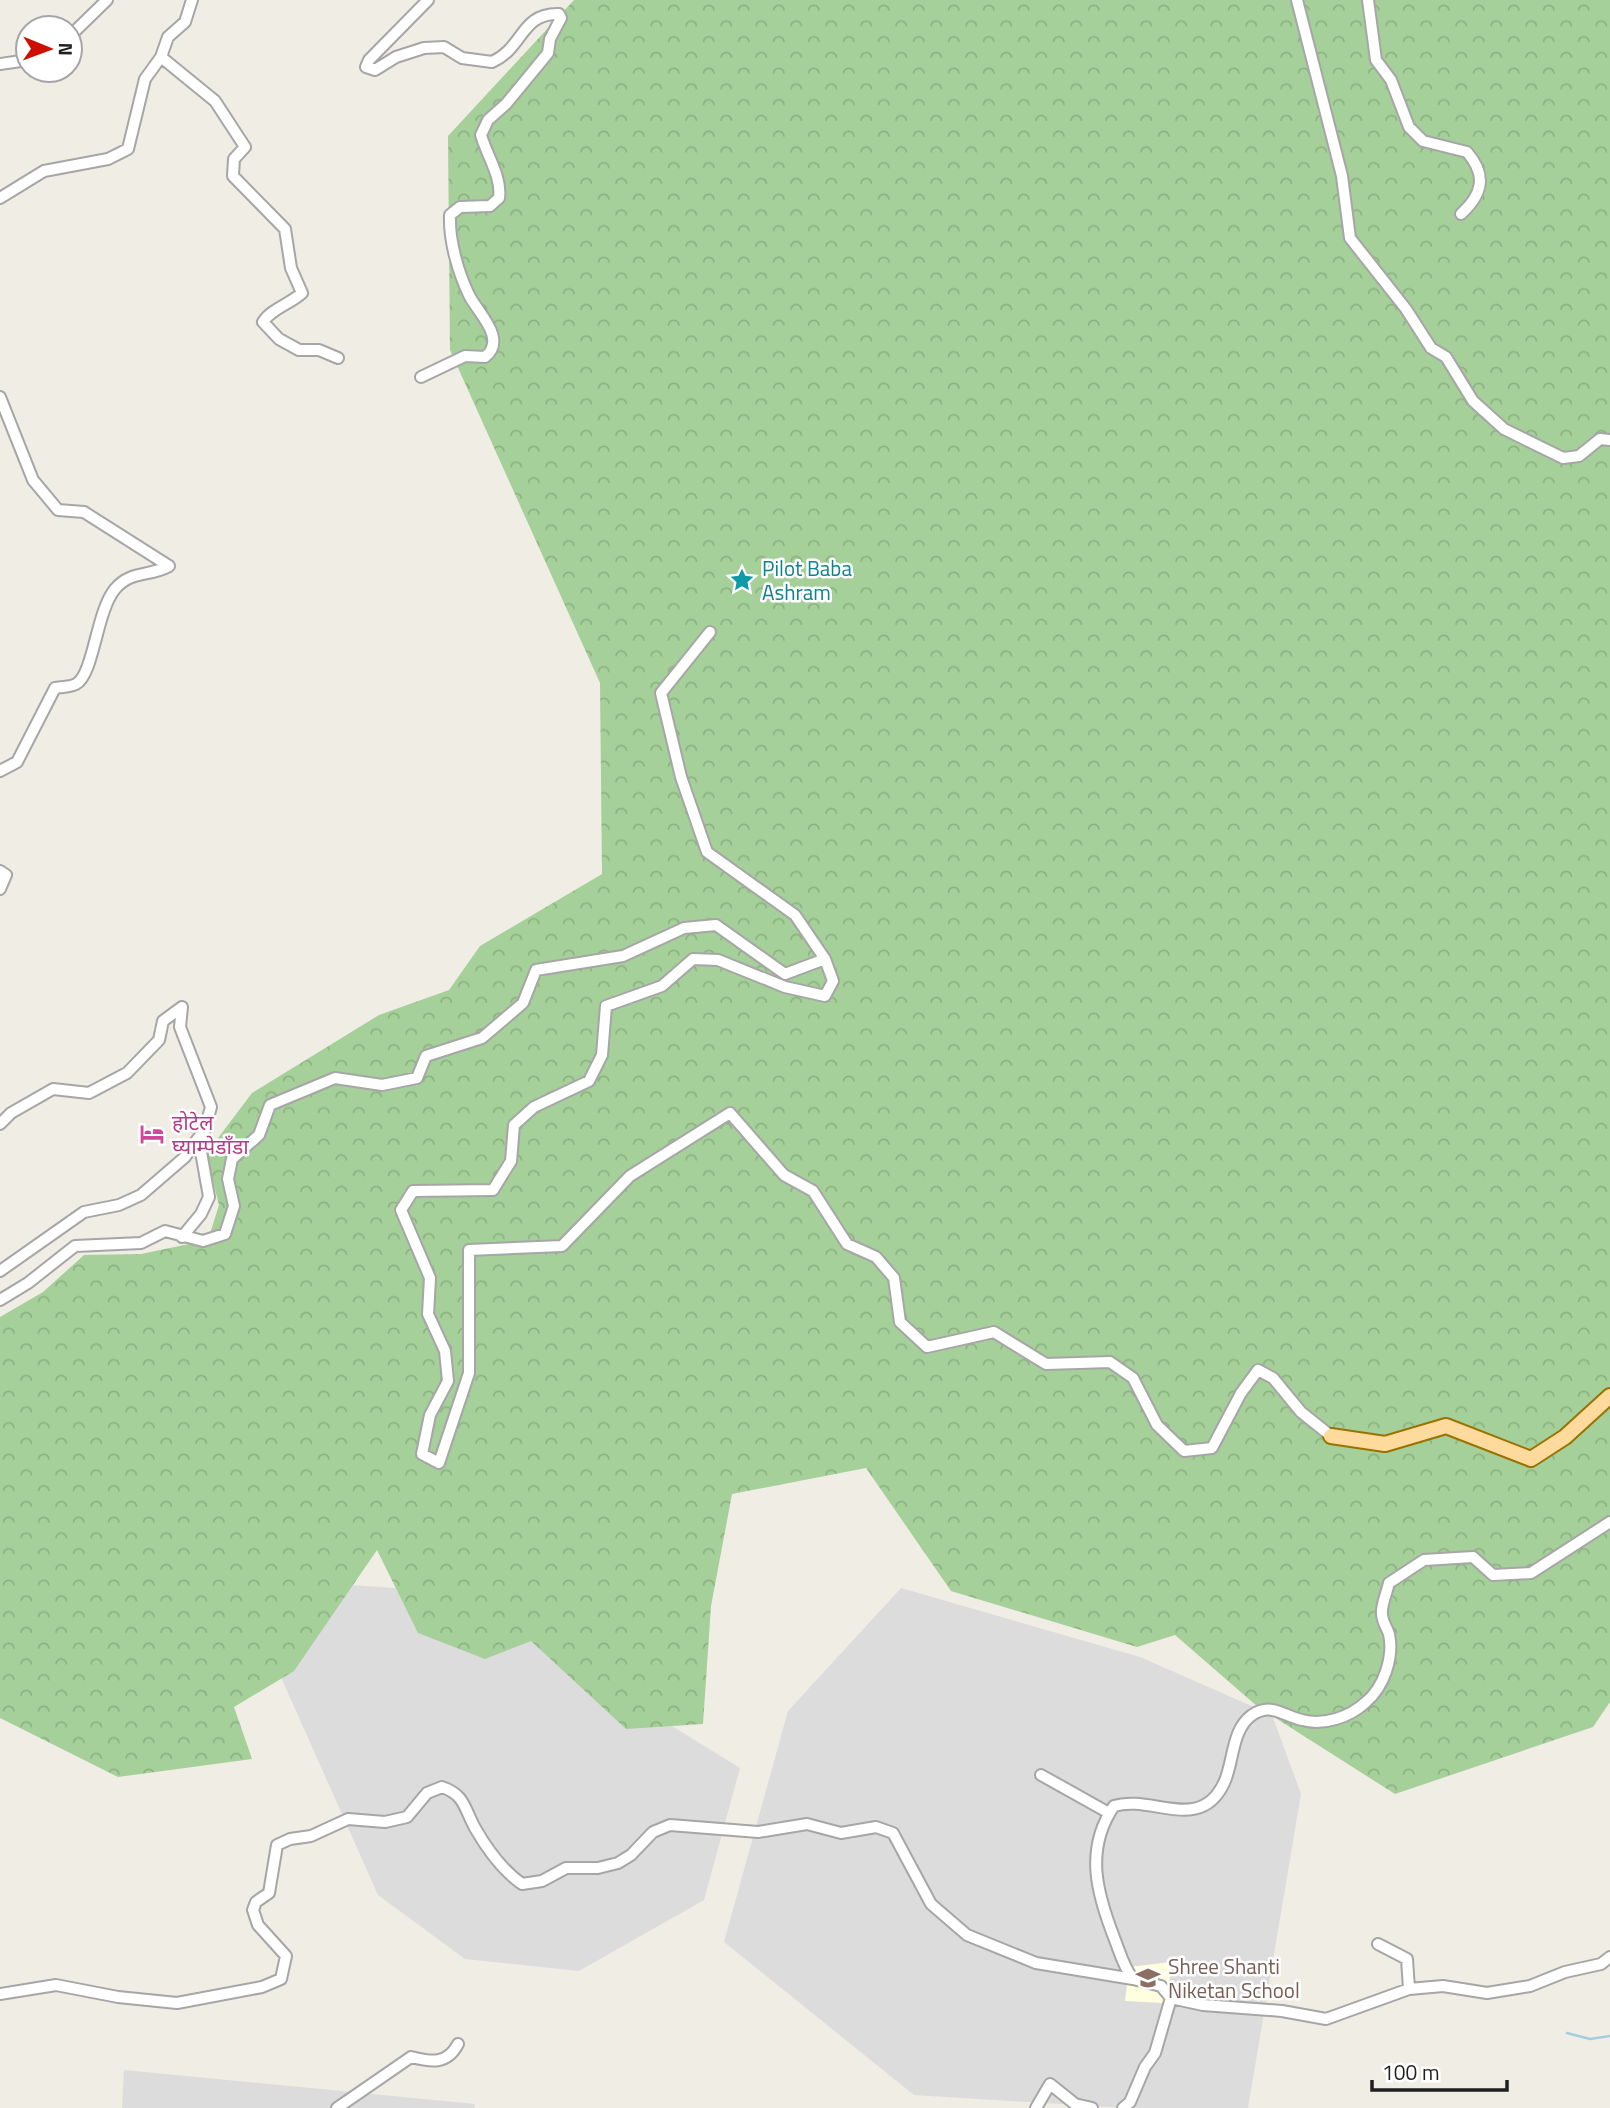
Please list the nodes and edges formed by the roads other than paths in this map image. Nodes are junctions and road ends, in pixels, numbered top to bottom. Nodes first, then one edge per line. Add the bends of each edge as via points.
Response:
1 (107, 0) edge
2 (192, 0) edge
3 (428, 0) edge
4 (1297, 0) edge
5 (1368, 0) edge
6 (84, 22) edge
7 (161, 57) junction
8 (0, 198) edge
9 (1461, 214) dead end
10 (338, 358) dead end
11 (421, 377) dead end
12 (0, 397) edge
13 (1610, 440) edge
14 (710, 632) dead end
15 (0, 771) edge
16 (0, 871) edge
17 (0, 889) edge
18 (825, 959) junction
19 (205, 1119) junction
20 (0, 1125) edge
21 (182, 1237) junction
22 (0, 1271) edge
23 (0, 1300) edge
24 (1610, 1396) edge
25 (1331, 1436) joint
26 (1610, 1522) edge
27 (1041, 1775) dead end
28 (1110, 1813) junction
29 (1378, 1944) dead end
30 (1610, 1956) edge
31 (1132, 1979) junction
32 (1409, 1989) junction
33 (0, 1994) edge
34 (1171, 1998) junction
35 (458, 2044) dead end
36 (337, 2108) edge
37 (1036, 2108) edge
38 (1092, 2108) edge
39 (1123, 2108) edge

1 - 6 street
2 - 7 street via 184,22 164,43
3 - 11 street via 366,67 375,70 396,57 444,47 462,58 492,62 517,43 531,20 544,14 561,18 548,54 488,120 481,135 500,186 499,198 490,206 460,207 450,215 451,238 470,296 487,320 493,342 490,353 465,356
4 - 13 street via 1342,176 1350,238 1431,348 1446,357 1473,401 1504,429 1563,457 1580,456 1600,439
5 - 9 street via 1376,60 1391,80 1409,127 1423,141 1467,152 1478,168 1482,185
7 - 8 street via 145,79 128,149 108,159 44,171
7 - 10 street via 215,101 240,135 245,147 234,159 233,177 285,229 291,268 302,293 289,305 269,313 263,322 279,339 299,350 319,349
12 - 15 street via 33,480 58,510 85,512 169,566 159,572 133,574 115,589 102,610 87,675 75,685 55,688 17,762
14 - 18 street via 661,693 681,777 707,852 795,915
16 - 17 street via 6,875
18 - 21 street via 785,974 716,925 684,928 624,956 536,970 523,1003 482,1038 426,1056 417,1078 382,1085 335,1078 270,1105 259,1135 232,1158 228,1179 234,1206 225,1234 203,1241
18 - 25 street via 833,981 825,996 785,987 718,960 693,959 662,986 606,1006 602,1055 589,1081 534,1107 514,1125 511,1161 493,1190 412,1191 401,1210 430,1278 428,1314 445,1351 449,1381 430,1415 422,1454 439,1463 469,1373 469,1250 562,1246 630,1176 730,1113 784,1175 813,1191 847,1244 876,1257 894,1278 900,1322 927,1347 994,1332 1046,1364 1110,1362 1133,1378 1157,1425 1184,1451 1212,1448 1258,1370 1273,1378 1301,1412
19 - 20 street via 211,1107 180,1027 183,1007 163,1021 159,1040 127,1073 89,1093 53,1089 11,1113
19 - 21 street via 200,1146 209,1197
19 - 22 street via 200,1136 184,1157 141,1195 84,1212
21 - 23 street via 165,1231 141,1244 75,1246
24 - 25 main road via 1565,1437 1531,1459 1447,1426 1385,1444
26 - 28 street via 1531,1573 1493,1575 1473,1557 1424,1560 1389,1583 1382,1614 1389,1660 1382,1683 1367,1702 1348,1715 1325,1721 1301,1720 1265,1709 1250,1717 1235,1740 1225,1781 1212,1800 1186,1811 1124,1803
27 - 28 street
28 - 31 street via 1095,1853 1094,1871 1106,1916
29 - 32 street via 1407,1959
30 - 32 street via 1601,1964 1506,1991 1475,1993 1443,1986
31 - 33 street via 1037,1963 967,1935 931,1904 893,1833 876,1827 841,1833 807,1824 758,1832 670,1825 653,1832 618,1863 566,1868 542,1881 522,1884 506,1872 487,1846 464,1801 455,1791 442,1787 427,1793 407,1817 385,1822 348,1819 277,1845 269,1893 253,1910 258,1925 286,1956 281,1979 262,1987 177,2003 56,1986
31 - 34 street via 1161,1986
32 - 34 street via 1326,2019 1203,2006
34 - 39 street via 1155,2053
35 - 36 street via 452,2055 439,2062 411,2057
37 - 38 street via 1050,2084 1075,2104

